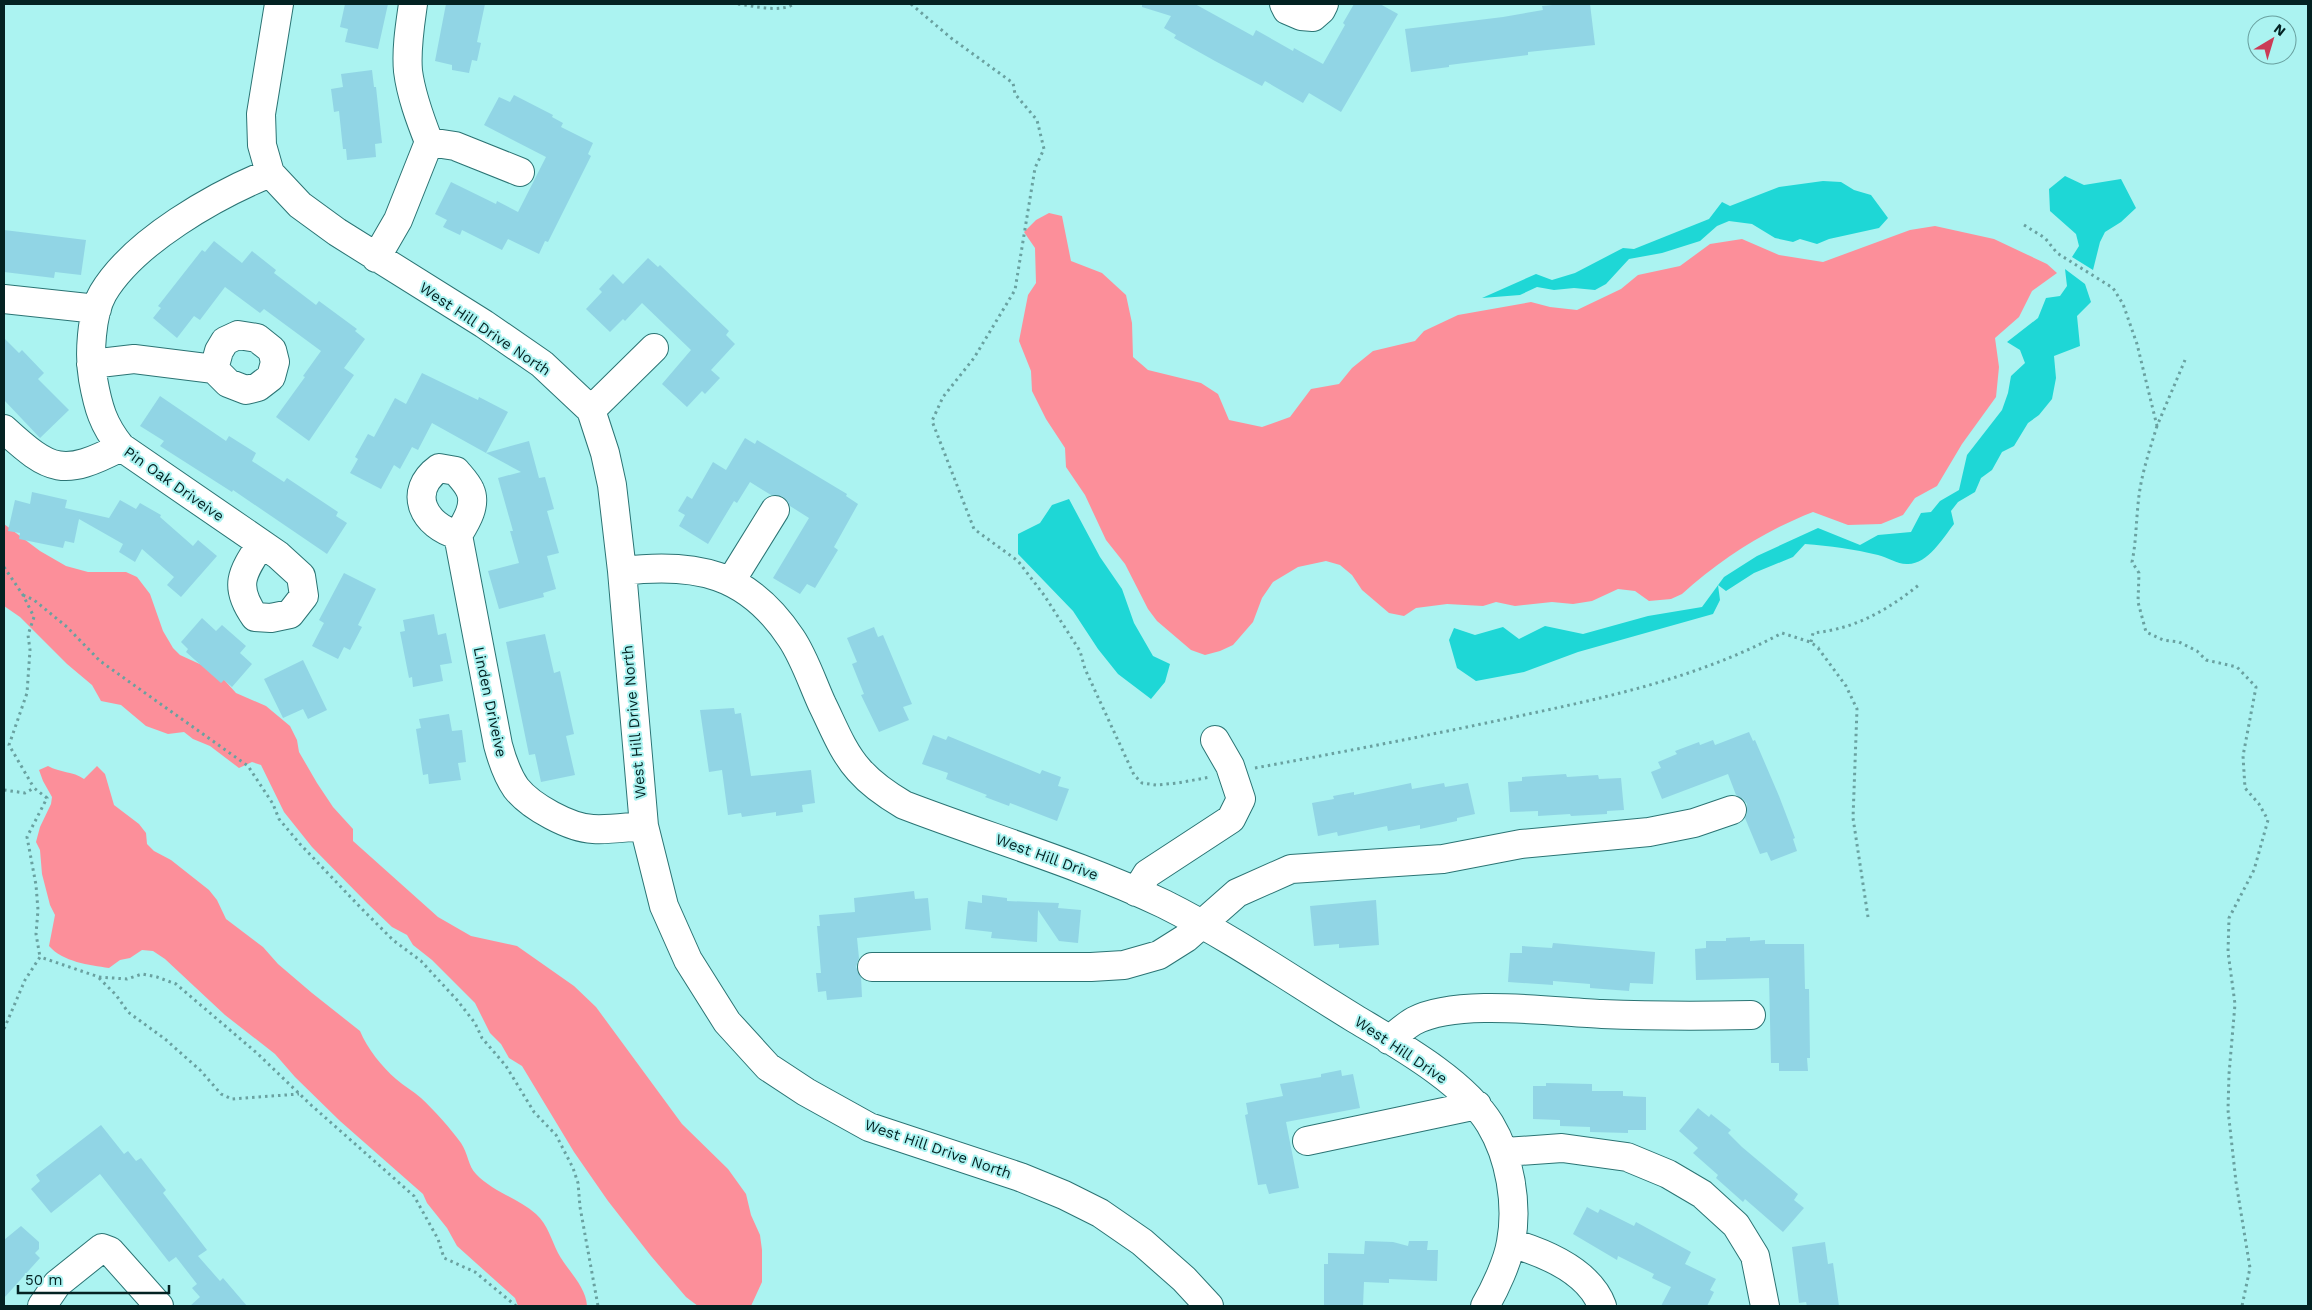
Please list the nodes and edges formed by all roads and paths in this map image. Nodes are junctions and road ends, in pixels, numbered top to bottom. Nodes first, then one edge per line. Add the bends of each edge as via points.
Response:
1 (279, 4) edge
2 (414, 4) edge
3 (738, 4) edge
4 (794, 4) edge
5 (911, 4) edge
6 (1284, 4) edge
7 (1324, 4) edge
8 (429, 142) junction
9 (520, 172) dead end
10 (270, 173) junction
11 (2024, 225) dead end
12 (376, 258) junction
13 (4, 299) edge
14 (97, 308) junction
15 (654, 348) dead end
16 (2186, 360) dead end
17 (91, 364) junction
18 (214, 369) dead end
19 (591, 410) junction
20 (2157, 426) junction
21 (4, 429) edge
22 (121, 448) junction
23 (775, 510) dead end
24 (458, 535) dead end
25 (261, 544) dead end
26 (4, 567) edge
27 (622, 571) junction
28 (731, 581) junction
29 (1920, 584) dead end
30 (23, 595) junction
31 (1810, 642) junction
32 (1215, 740) dead end
33 (1249, 769) dead end
34 (1217, 774) dead end
35 (34, 788) junction
36 (4, 790) edge
37 (1732, 810) dead end
38 (644, 826) junction
39 (1136, 892) junction
40 (1868, 917) dead end
41 (1201, 924) junction
42 (40, 957) junction
43 (872, 967) dead end
44 (99, 978) junction
45 (1751, 1014) dead end
46 (4, 1029) edge
47 (1390, 1040) junction
48 (299, 1094) junction
49 (1477, 1105) junction
50 (1307, 1142) dead end
51 (1504, 1152) junction
52 (1511, 1243) junction
53 (42, 1306) edge
54 (160, 1306) edge
55 (516, 1306) edge
56 (598, 1306) edge
57 (1209, 1306) edge
58 (1486, 1306) edge
59 (1602, 1306) edge
60 (1765, 1306) edge
61 (2242, 1306) edge

1 - 10 street, West Hill Drive North via 260,114 262,145
2 - 8 street via 408,69 414,101
3 - 4 path via 765,8
5 - 34 path via 1013,83 1016,94 1037,120 1044,149 1036,168 1015,290 974,358 943,396 932,421 974,529 1018,562 1044,595 1080,651 1085,669 1134,775 1142,783 1156,785 1206,779
6 - 7 street via 1287,10 1313,17
8 - 9 street via 455,146
8 - 12 street via 398,220
10 - 12 street, West Hill Drive North via 300,205
10 - 14 street, Pin Oak Driveive via 202,205 143,248 103,293
11 - 20 path via 2045,238 2063,257 2113,288 2123,304 2137,344
12 - 19 street, West Hill Drive North via 542,364
13 - 14 street
14 - 17 street, Pin Oak Driveive
15 - 19 street
16 - 20 path
17 - 18 street via 134,359
17 - 22 street, Pin Oak Driveive via 97,402 108,431
19 - 27 street, West Hill Drive North via 612,485
20 - 61 path via 2144,468 2132,562 2139,573 2138,602 2146,632 2163,640 2179,642 2206,660 2237,667 2256,687 2243,756 2245,788 2268,820 2254,870 2229,918 2228,952 2235,1004 2228,1110 2250,1268
21 - 22 street via 32,455 53,465 73,467
22 - 25 street, Pin Oak Driveive
23 - 28 street
24 - 38 street, Linden Driveive via 498,745 517,789 539,808 565,822 593,829
26 - 30 path
27 - 28 street, West Hill Drive via 646,568 699,571
27 - 38 street, West Hill Drive North
28 - 39 street, West Hill Drive via 767,607 792,639 844,750 858,770 879,790 904,805
29 - 31 path via 1868,619 1846,628 1813,633
30 - 35 path via 34,617 28,635 30,650 26,693 9,745
30 - 56 path via 67,627 100,661 248,766 279,819 300,844 393,940 422,962 457,1000 482,1038 506,1066 534,1112 556,1135 573,1168
31 - 33 path via 1782,633 1736,656 1644,688 1429,736
31 - 40 path via 1819,648 1846,686 1857,709 1853,818
32 - 39 street via 1230,766 1241,799 1231,819 1147,874
35 - 36 path via 25,793
35 - 42 path via 47,798 27,837 36,885 36,934
37 - 41 street via 1694,823 1648,832 1521,844 1443,859 1291,869 1237,893
38 - 57 street, West Hill Drive North via 664,906 688,960 727,1022 768,1066 806,1092 869,1127 1020,1177 1100,1213 1142,1242
39 - 41 street, West Hill Drive
41 - 43 street via 1159,955 1124,965
41 - 47 street, West Hill Drive
42 - 44 path
42 - 46 path via 25,980
44 - 48 path via 127,979 142,974 176,984
44 - 48 path via 128,1012 165,1039 221,1094 232,1099
45 - 47 street via 1602,1014 1479,1007 1414,1021
47 - 49 street, West Hill Drive
48 - 55 path via 414,1196 438,1239 444,1258 475,1272
49 - 50 street
49 - 51 street, West Hill Drive
51 - 52 street, West Hill Drive via 1513,1206
51 - 60 street via 1562,1148 1627,1157 1682,1182 1702,1194 1736,1225 1755,1256
52 - 58 street, West Hill Drive
52 - 59 street via 1542,1252 1579,1276 1598,1296
53 - 54 street via 57,1284 102,1248 110,1251

